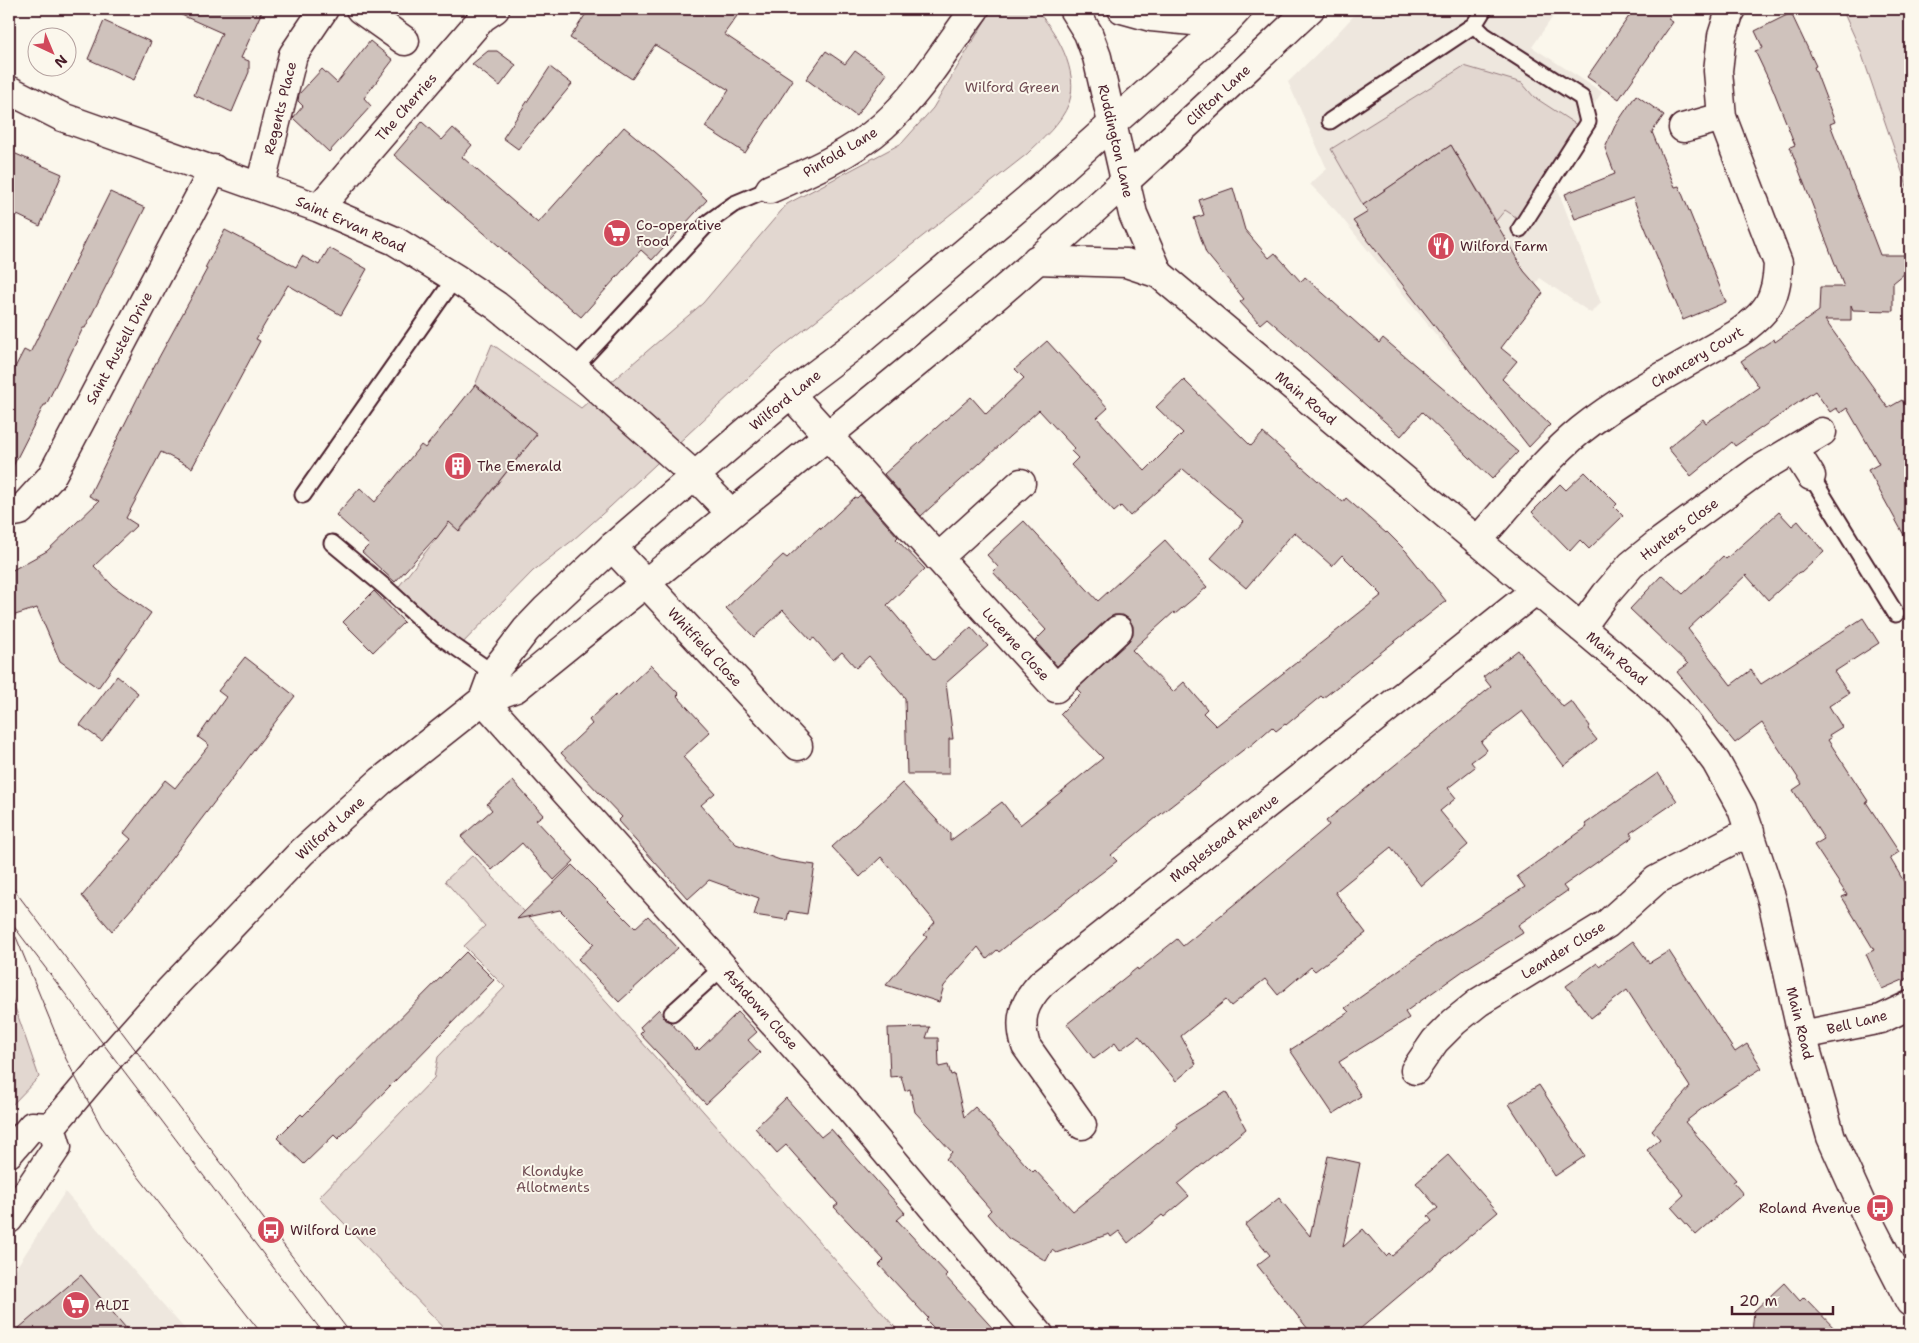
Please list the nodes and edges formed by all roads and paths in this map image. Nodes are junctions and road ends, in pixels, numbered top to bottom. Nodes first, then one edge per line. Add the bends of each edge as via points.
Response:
1 (324, 9) edge
2 (360, 9) edge
3 (495, 9) edge
4 (975, 9) edge
5 (1073, 9) edge
6 (1122, 9) edge
7 (1310, 9) edge
8 (1484, 9) edge
9 (1732, 9) edge
10 (1231, 17) edge
11 (1474, 25) junction
12 (405, 41) dead end
13 (9, 90) edge
14 (1722, 117) junction
15 (1330, 122) dead end
16 (1112, 123) junction
17 (1683, 128) dead end
18 (214, 169) junction
19 (1125, 180) junction
20 (260, 186) junction
21 (770, 189) joint
22 (320, 208) junction
23 (1520, 229) dead end
24 (1036, 260) junction
25 (1159, 274) junction
26 (455, 278) junction
27 (574, 368) junction
28 (790, 394) junction
29 (1822, 432) dead end
30 (827, 435) junction
31 (1794, 448) junction
32 (694, 475) junction
33 (1811, 476) joint
34 (1021, 483) dead end
35 (302, 495) dead end
36 (9, 513) edge
37 (730, 513) junction
38 (1477, 541) junction
39 (332, 542) dead end
40 (612, 547) junction
41 (938, 558) junction
42 (645, 582) junction
43 (1536, 590) junction
44 (1896, 614) dead end
45 (1581, 628) junction
46 (1118, 630) dead end
47 (493, 673) junction
48 (483, 700) junction
49 (798, 746) dead end
50 (1750, 831) junction
51 (723, 967) junction
52 (1910, 1005) edge
53 (672, 1013) dead end
54 (1802, 1035) junction
55 (1415, 1070) dead end
56 (1082, 1125) dead end
57 (51, 1127) junction
58 (9, 1153) edge
59 (12, 1213) edge
60 (1910, 1302) edge
61 (1031, 1331) edge

1 - 20 street, Regents Place via 293,55
2 - 12 street
3 - 22 street, The Cherries via 483,17
4 - 21 street, Pinfold Lane via 912,95 883,126 813,170
5 - 16 street, Ruddington Lane via 1094,49
6 - 10 street via 1151,18
7 - 19 street, Clifton Lane
8 - 11 lane
9 - 14 street, Chancery Court via 1722,36 1718,71
10 - 16 street
11 - 15 lane
11 - 23 lane via 1484,35 1582,98 1588,122
13 - 18 street, Saint Ervan Road via 62,117
14 - 17 street
14 - 38 street, Chancery Court via 1778,263 1777,284 1770,302 1756,321 1737,334 1609,409 1581,430 1554,455
16 - 19 street, Ruddington Lane
16 - 28 street, Wilford Lane via 1028,199 856,344
18 - 20 street, Saint Ervan Road
18 - 36 street, Saint Austell Drive via 51,477 20,511
19 - 24 street, Wilford Lane
19 - 25 street, Ruddington Lane via 1133,214
20 - 22 street, Saint Ervan Road
21 - 27 lane via 734,204 710,221
22 - 26 street, Saint Ervan Road via 395,241
24 - 25 street, Main Road via 1126,262
24 - 30 street, Wilford Lane
25 - 38 street, Main Road
26 - 27 street, Saint Ervan Road via 497,306
26 - 35 lane
27 - 32 street, Saint Ervan Road
28 - 30 street, Lucerne Close
28 - 32 street, Wilford Lane
29 - 31 street, Hunters Close
30 - 37 street, Wilford Lane
30 - 41 street, Lucerne Close
31 - 33 street
31 - 45 street, Hunters Close via 1757,471 1631,565
32 - 37 street, Saint Ervan Road
32 - 40 street, Wilford Lane
33 - 44 lane
34 - 41 street
37 - 42 street, Wilford Lane
38 - 43 street, Main Road
39 - 47 lane via 435,633
40 - 42 street, Whitfield Close
40 - 47 street, Wilford Lane via 526,630
41 - 46 street, Lucerne Close via 1056,688
42 - 48 street, Wilford Lane via 516,688
42 - 49 street, Whitfield Close
43 - 45 street, Main Road
43 - 56 street, Maplestead Avenue via 1050,976 1030,996 1023,1012 1022,1031 1026,1046
45 - 50 street, Main Road via 1647,683 1683,719 1716,762
47 - 48 street, Wilford Lane
48 - 51 street, Ashdown Close
48 - 57 street, Wilford Lane via 381,782 302,852 169,991
50 - 54 street, Main Road via 1772,900
50 - 55 street, Leander Close via 1656,880 1607,924 1479,1002 1435,1041
51 - 53 lane
51 - 61 street, Ashdown Close via 845,1103
52 - 54 street, Bell Lane via 1881,1018
54 - 60 street, Main Road via 1841,1162
57 - 58 street via 32,1126
57 - 59 street via 57,1147

